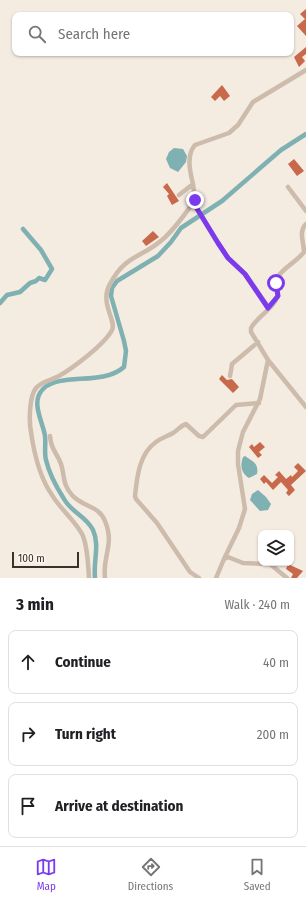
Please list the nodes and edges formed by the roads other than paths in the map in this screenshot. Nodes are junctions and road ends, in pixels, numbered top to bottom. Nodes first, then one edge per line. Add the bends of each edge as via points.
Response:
1 (306, 70) edge
2 (193, 184) junction
3 (288, 187) dead end
4 (180, 195) dead end
5 (191, 205) junction
6 (306, 211) edge
7 (306, 224) edge
8 (268, 308) junction
9 (258, 342) junction
10 (268, 360) junction
11 (230, 376) dead end
12 (259, 403) junction
13 (306, 407) edge
14 (50, 436) dead end
15 (224, 559) junction
16 (89, 578) edge
17 (106, 578) edge
18 (199, 578) edge
19 (216, 578) edge
20 (287, 578) edge

1 - 2 street via 253,102 229,133 195,145 190,160
2 - 4 street
2 - 5 street via 195,200
3 - 6 street
5 - 8 street via 198,211 228,258 245,274
5 - 16 street via 162,240 124,263 110,284 106,292 106,306 113,326 106,337 71,368 42,383 32,394 30,431 37,460 51,494 82,535
7 - 8 street via 301,234 304,252 276,279 276,300
8 - 9 street via 251,328
9 - 10 street
9 - 11 street via 232,364
10 - 12 street
10 - 13 street
12 - 15 street via 243,432 238,451 245,509
12 - 18 street via 236,405 203,437 186,424 182,425 146,451 137,476 136,499 157,523 190,572
14 - 17 street via 51,445 60,461 62,478 69,491 79,501 97,509 104,520 110,544 105,560
15 - 19 street
15 - 20 street via 228,557 243,563 270,564

